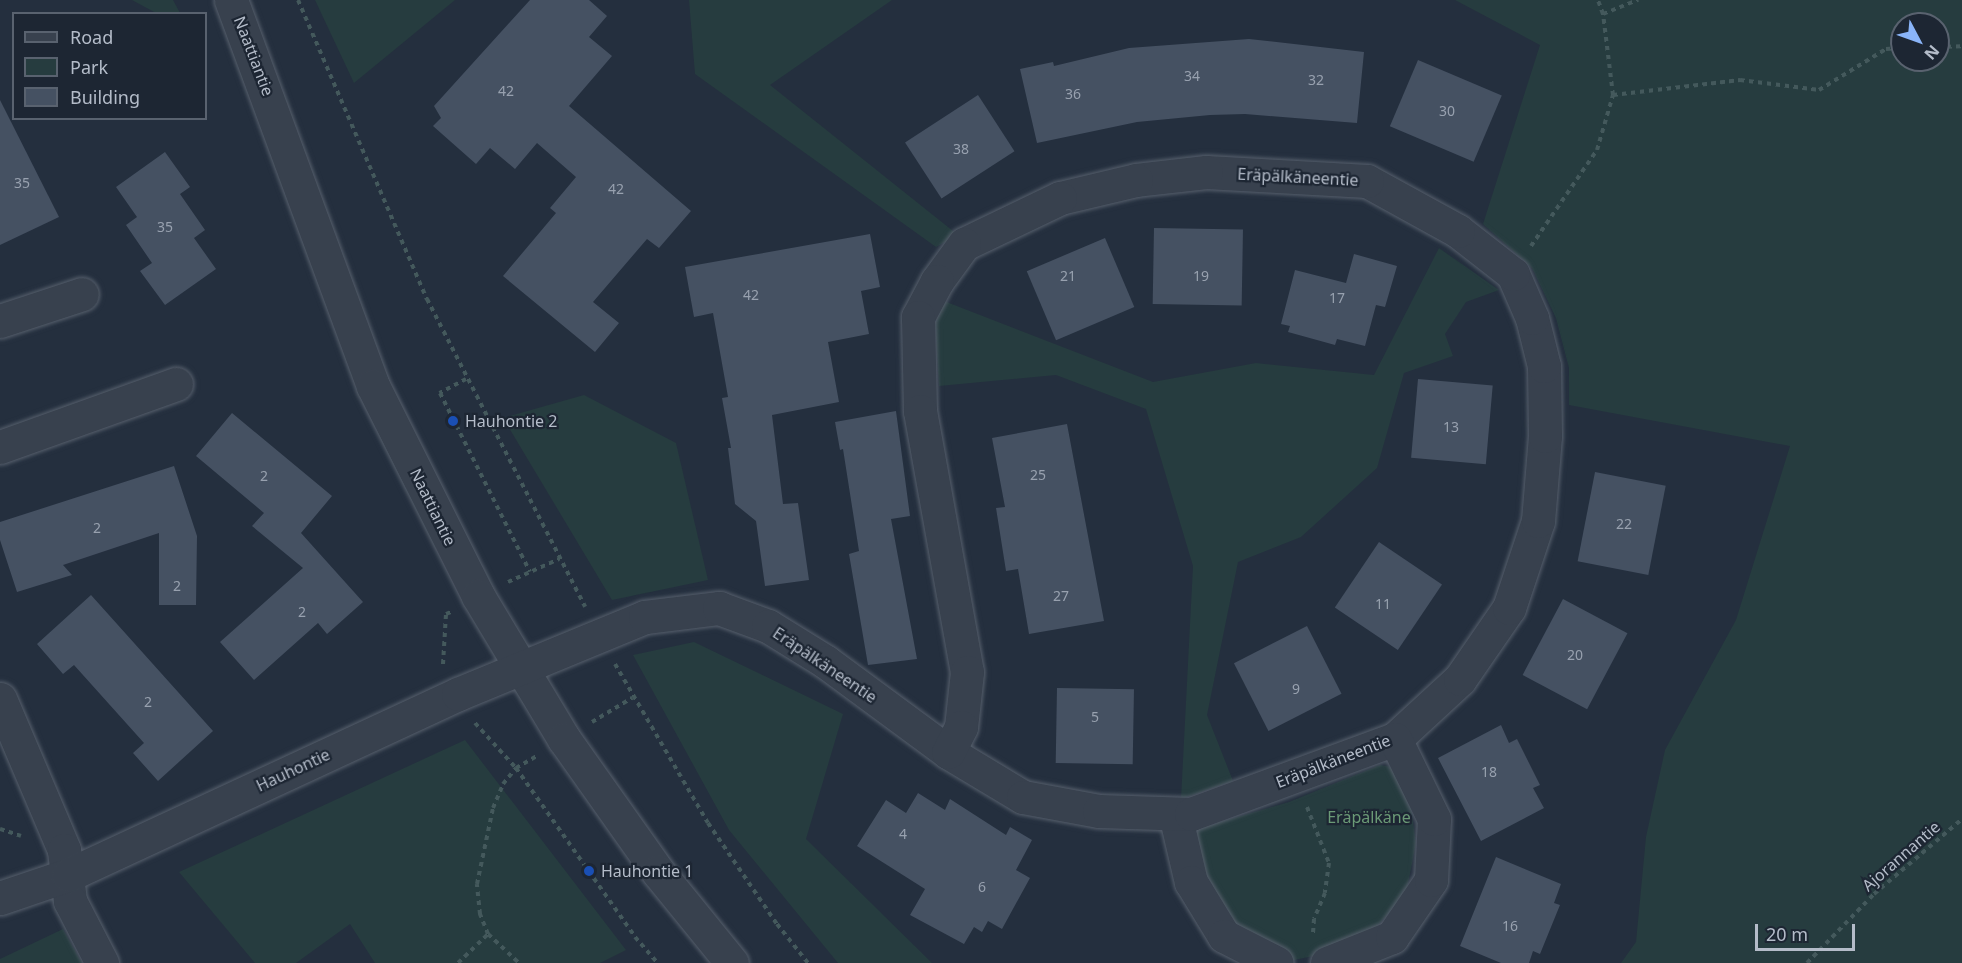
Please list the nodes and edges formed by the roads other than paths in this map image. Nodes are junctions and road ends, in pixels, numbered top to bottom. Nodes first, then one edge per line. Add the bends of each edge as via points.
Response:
1 (231, 0) edge
2 (82, 294) dead end
3 (0, 321) edge
4 (176, 384) dead end
5 (0, 447) edge
6 (521, 669) junction
7 (0, 699) edge
8 (1395, 739) junction
9 (948, 752) junction
10 (1176, 814) junction
11 (68, 875) junction
12 (0, 898) edge
13 (1319, 952) edge
14 (102, 963) edge
15 (732, 963) edge
16 (1277, 963) edge

1 - 6 street, Naattiantie via 373,386 478,596
2 - 3 street
4 - 5 street
6 - 9 street, Eräpälkäneentie via 645,617 719,608 768,626 807,650
6 - 11 street, Hauhontie via 446,678
6 - 15 street, Naattiantie via 564,740 658,872
7 - 11 street via 64,850
8 - 9 street, Eräpälkäneentie via 1460,679 1509,608 1538,521 1545,436 1544,366 1524,321 1513,274 1458,231 1367,182 1218,173 1136,180 1060,198 964,244 937,281 918,317 920,411 967,672 961,727
8 - 10 street, Eräpälkäneentie via 1191,814
8 - 13 street via 1434,819 1431,880 1392,937
9 - 10 street, Eräpälkäneentie via 1023,797 1099,811
10 - 16 street via 1191,882 1224,936
11 - 12 street, Hauhontie
11 - 14 street via 69,901

